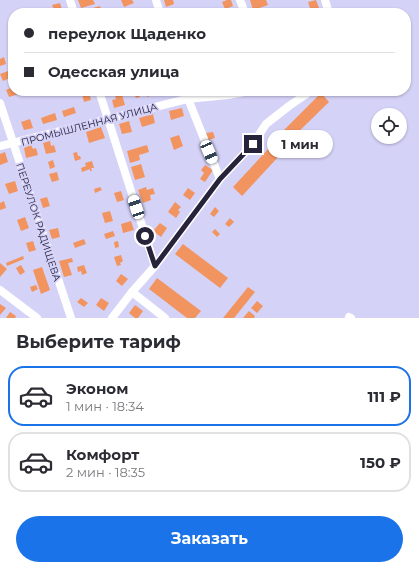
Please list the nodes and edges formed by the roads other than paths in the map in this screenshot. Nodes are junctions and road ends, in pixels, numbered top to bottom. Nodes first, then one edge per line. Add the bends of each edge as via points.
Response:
1 (101, 96) edge
2 (183, 96) edge
3 (186, 96) edge
4 (304, 96) edge
5 (0, 103) edge
6 (108, 118) junction
7 (13, 144) junction
8 (0, 146) edge
9 (220, 179) junction
10 (155, 266) junction
11 (0, 290) edge
12 (132, 292) junction
13 (36, 318) edge
14 (71, 318) edge
15 (112, 318) edge
16 (165, 318) edge

1 - 6 street
2 - 6 street, ПРОМЫШЛЕННАЯ УЛИЦА
3 - 9 street
4 - 9 street via 266,124 253,144
5 - 7 street, ПЕРЕУЛОК РАДИЩЕВА
6 - 7 street, ПРОМЫШЛЕННАЯ УЛИЦА
6 - 10 street
7 - 8 street, ПРОМЫШЛЕННАЯ УЛИЦА
7 - 14 street, ПЕРЕУЛОК РАДИЩЕВА
9 - 10 street
10 - 12 street
11 - 13 street
12 - 15 street
12 - 16 street

